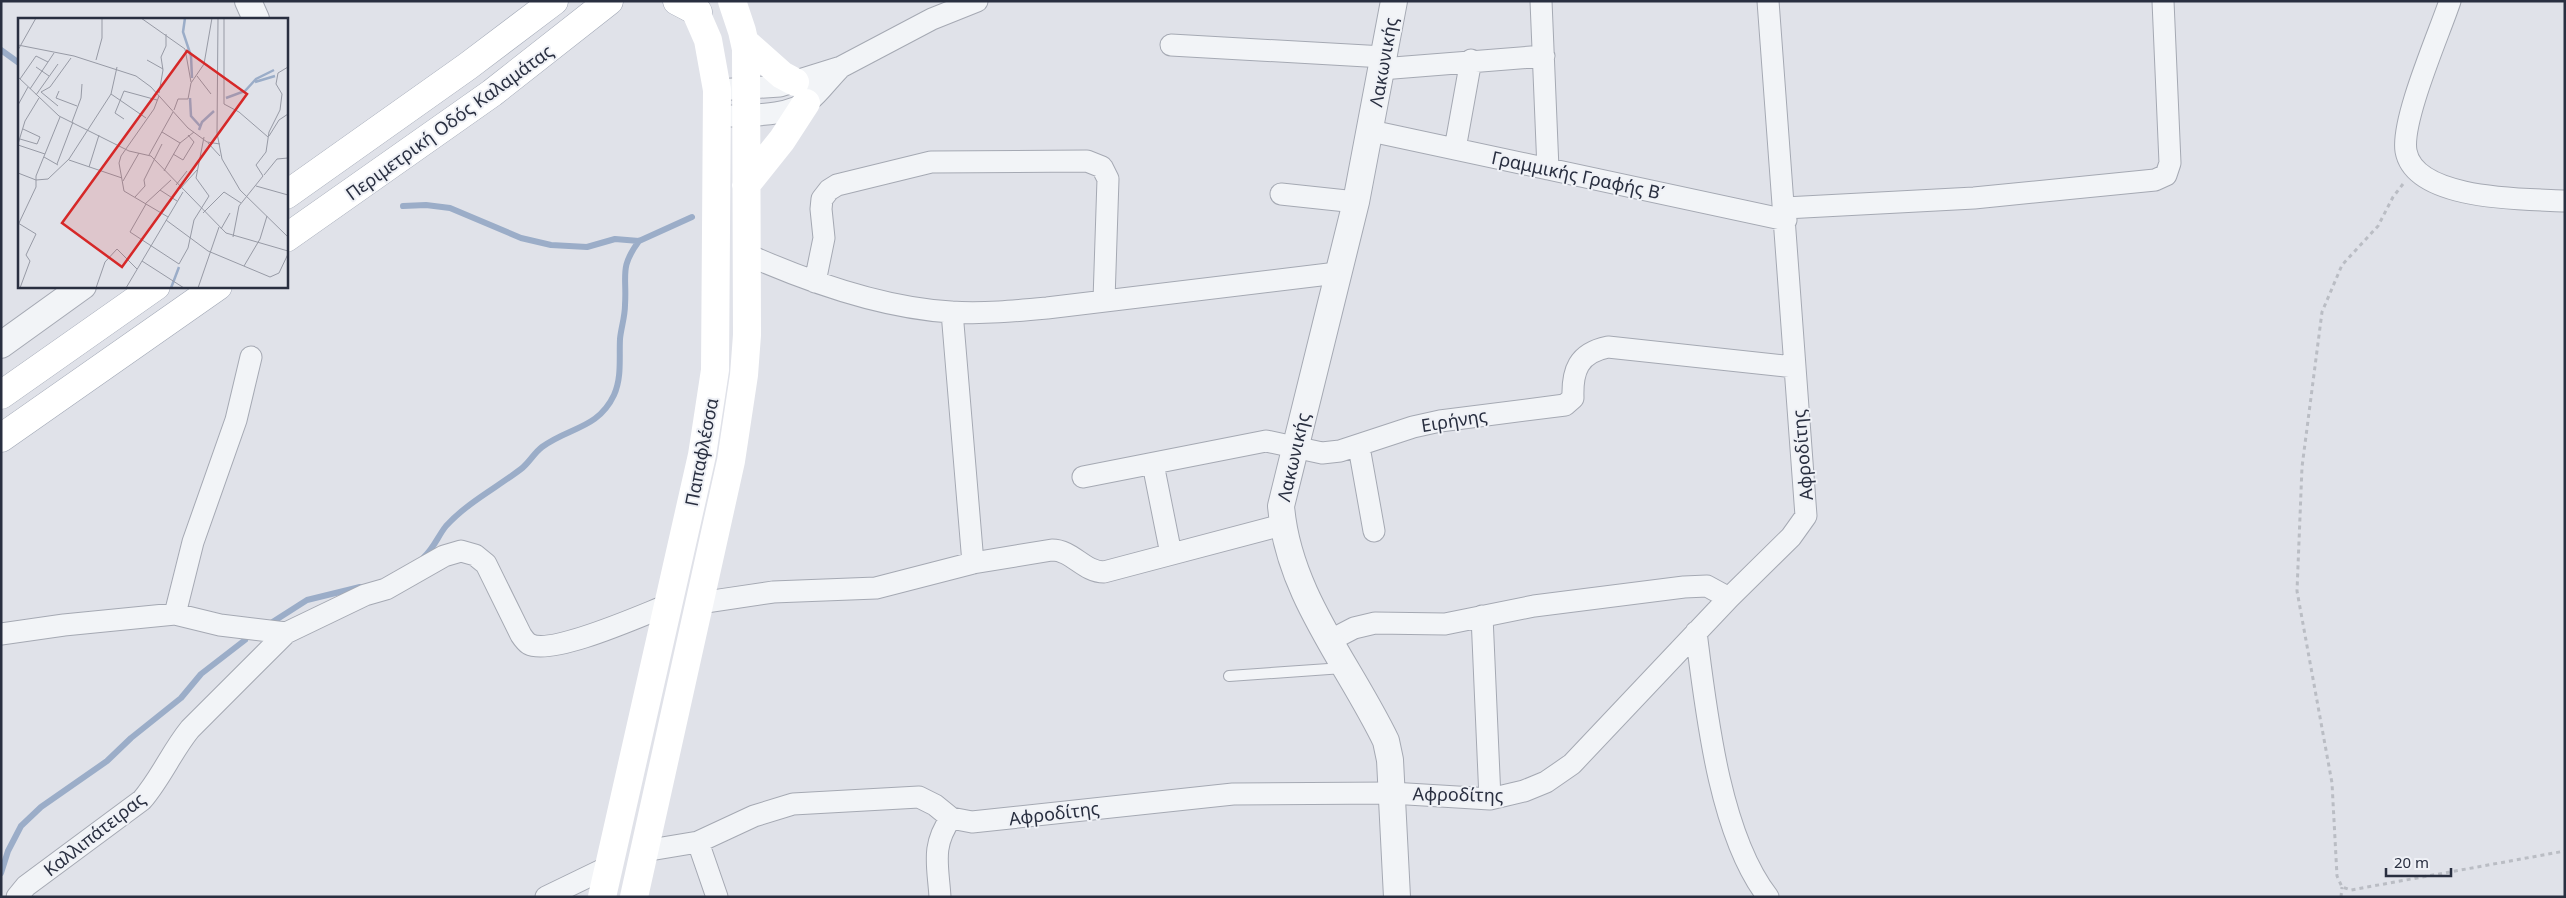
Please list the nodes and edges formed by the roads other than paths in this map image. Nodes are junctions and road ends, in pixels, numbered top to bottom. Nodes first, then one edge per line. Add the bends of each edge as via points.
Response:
1 (248, 1) edge
2 (554, 1) edge
3 (620, 1) edge
4 (732, 1) edge
5 (752, 1) edge
6 (977, 1) edge
7 (1394, 1) edge
8 (1541, 1) edge
9 (1768, 1) edge
10 (2163, 1) edge
11 (2450, 1) edge
12 (689, 5) edge
13 (599, 10) edge
14 (256, 18) edge
15 (1171, 45) dead end
16 (746, 46) junction
17 (1544, 56) junction
18 (1471, 60) junction
19 (1382, 63) junction
20 (801, 92) junction
21 (745, 102) junction
22 (717, 103) junction
23 (1371, 131) junction
24 (1455, 149) junction
25 (1548, 169) junction
26 (746, 185) junction
27 (288, 194) edge
28 (1282, 194) dead end
29 (2565, 201) edge
30 (1356, 202) junction
31 (1785, 214) junction
32 (288, 237) edge
33 (746, 254) junction
34 (1337, 273) junction
35 (814, 282) junction
36 (80, 288) edge
37 (153, 288) edge
38 (215, 288) edge
39 (1104, 300) junction
40 (952, 312) junction
41 (1, 346) edge
42 (251, 357) dead end
43 (1794, 367) junction
44 (1, 395) edge
45 (1, 438) edge
46 (1295, 447) junction
47 (1360, 447) junction
48 (1153, 464) junction
49 (1083, 477) dead end
50 (1282, 525) junction
51 (1374, 531) dead end
52 (1171, 554) junction
53 (973, 563) junction
54 (1729, 598) junction
55 (700, 602) junction
56 (668, 605) junction
57 (176, 614) junction
58 (1482, 616) junction
59 (1696, 632) junction
60 (286, 633) junction
61 (1, 634) edge
62 (1329, 641) junction
63 (1344, 668) junction
64 (1229, 676) dead end
65 (1392, 792) junction
66 (1490, 799) junction
67 (951, 818) junction
68 (698, 842) junction
69 (644, 850) junction
70 (608, 867) junction
71 (17, 897) edge
72 (546, 897) edge
73 (602, 897) edge
74 (634, 897) edge
75 (717, 897) edge
76 (940, 897) edge
77 (1396, 897) edge
78 (1768, 897) edge

1 - 14 street
2 - 27 main road, Περιμετρική Οδός Καλαμάτας
3 - 13 main road, Περιμετρική Οδός Καλαμάτας
4 - 16 main road, Παπαφλέσσα
5 - 16 main road
6 - 20 street via 932,19
7 - 19 street, Λακωνικής
8 - 17 street
9 - 31 street, Αφροδίτης
10 - 31 street, Γραμμικής Γραφής Β΄ via 2170,163 2166,175 2155,180
11 - 29 street via 2410,114 2406,154 2416,168 2452,190 2488,197
12 - 22 main road, Παπαφλέσσα via 708,40
13 - 32 main road, Περιμετρική Οδός Καλαμάτας via 492,93
15 - 19 street
16 - 20 main road
16 - 21 main road, Παπαφλέσσα
17 - 18 street
17 - 25 street
18 - 19 street
18 - 24 street
19 - 23 street, Λακωνικής
20 - 21 street
20 - 26 main road via 782,140
21 - 22 street
21 - 26 main road, Παπαφλέσσα
22 - 56 main road, Παπαφλέσσα via 715,370 702,455
23 - 24 street, Γραμμικής Γραφής Β΄
23 - 30 street, Λακωνικής
24 - 25 street, Γραμμικής Γραφής Β΄
25 - 31 street, Γραμμικής Γραφής Β΄
26 - 33 main road, Παπαφλέσσα
28 - 30 street
30 - 34 street, Λακωνικής
31 - 43 street, Αφροδίτης
33 - 35 street
33 - 55 main road, Παπαφλέσσα via 744,375 731,461
34 - 39 street
34 - 46 street, Λακωνικής
35 - 39 street via 824,238 822,199 837,185 931,162 1087,161 1102,167 1108,179
35 - 40 street via 885,301
36 - 41 street
37 - 44 main road
38 - 45 main road
39 - 40 street via 1006,312
40 - 53 street
42 - 57 street via 236,420 193,542
43 - 47 street, Ειρήνης via 1603,348 1591,353 1576,367 1573,398 1569,404 1440,421 1403,430
43 - 54 street, Αφροδίτης via 1806,516 1791,537
46 - 47 street, Ειρήνης via 1322,453
46 - 48 street, Ειρήνης via 1278,442 1260,442
46 - 50 street, Λακωνικής via 1281,498
47 - 51 street
48 - 49 street, Ειρήνης
48 - 52 street
50 - 52 street
50 - 62 street, Λακωνικής via 1297,572
52 - 53 street via 1104,572 1092,570 1056,550
53 - 55 street via 876,588 773,592
54 - 58 street via 1707,586 1697,585
54 - 59 street, Αφροδίτης
55 - 69 main road, Παπαφλέσσα
56 - 60 street via 567,642 543,646 529,644 521,635 486,564 475,555 461,551 444,556 386,589
56 - 70 main road, Παπαφλέσσα
57 - 60 street via 220,625
57 - 61 street
58 - 62 street via 1445,624 1375,623 1354,628
58 - 66 street
59 - 66 street, Αφροδίτης via 1572,764 1538,786
59 - 78 street via 1708,720 1728,809 1747,864
60 - 71 street, Καλλιπάτειρας via 190,729 142,800 26,886
62 - 63 street, Λακωνικής
63 - 64 lane
63 - 65 street, Λακωνικής via 1386,742
65 - 66 street, Αφροδίτης
65 - 67 street, Αφροδίτης via 1233,794 1064,810 996,820 972,822
65 - 77 street, Λακωνικής
67 - 68 street, Αφροδίτης via 919,797 793,804 754,816
67 - 76 street via 940,834 937,848
68 - 69 street, Αφροδίτης
68 - 75 street
69 - 74 main road, Παπαφλέσσα
70 - 72 street
70 - 73 main road, Παπαφλέσσα

